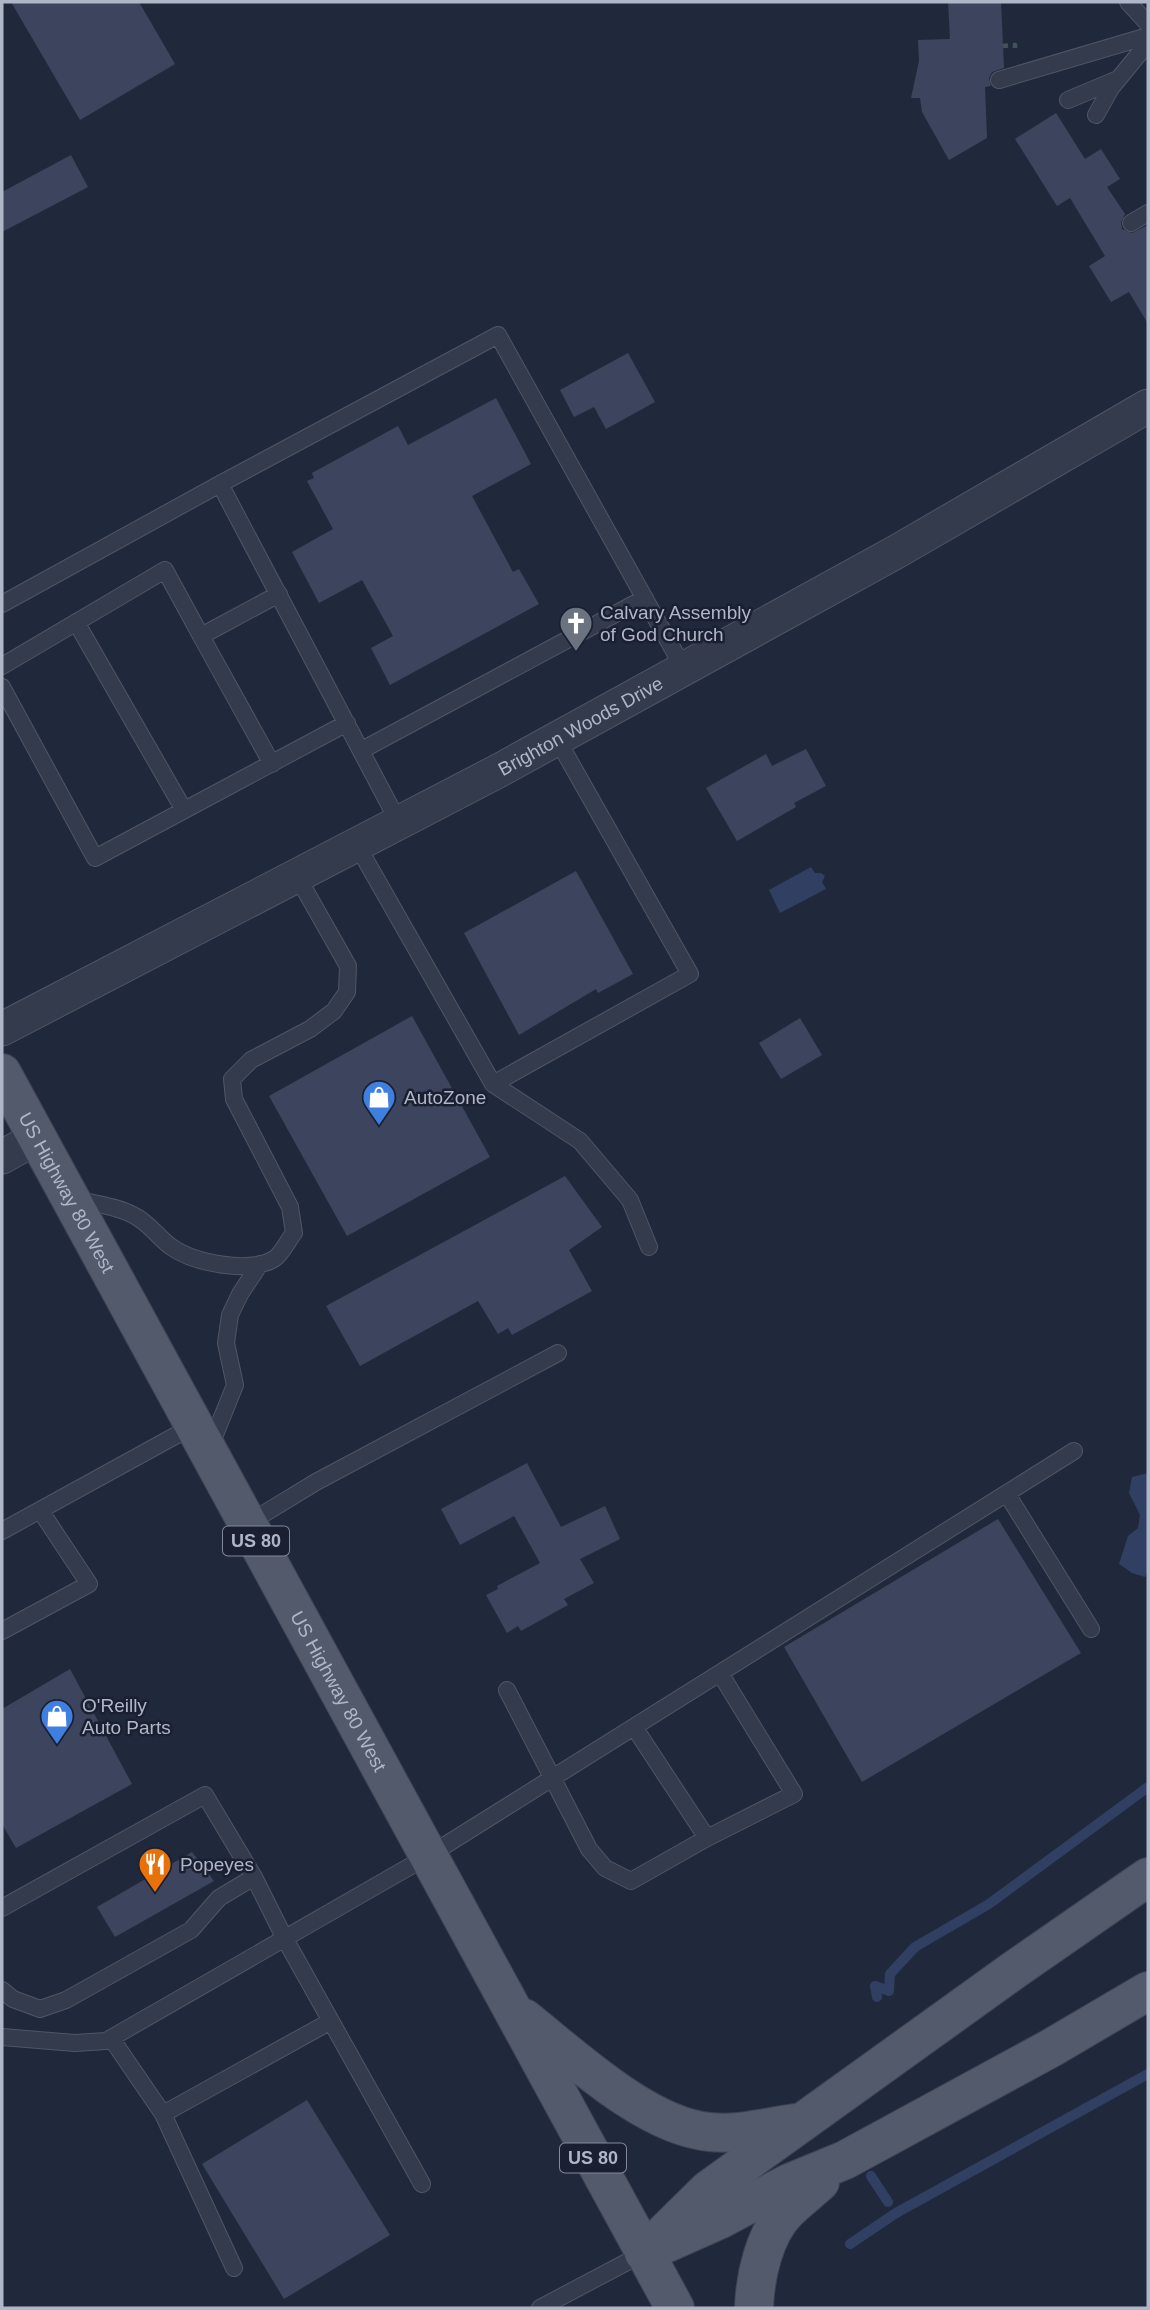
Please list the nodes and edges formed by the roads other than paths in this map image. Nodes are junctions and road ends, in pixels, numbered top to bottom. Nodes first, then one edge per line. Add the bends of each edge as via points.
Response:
1 (1128, 2) edge
2 (1148, 24) edge
3 (1148, 36) edge
4 (1148, 43) edge
5 (1120, 78) junction
6 (999, 80) dead end
7 (1068, 100) dead end
8 (1096, 115) dead end
9 (1148, 213) edge
10 (1131, 223) dead end
11 (1145, 414) edge
12 (220, 484) junction
13 (279, 594) junction
14 (645, 598) junction
15 (2, 604) edge
16 (76, 622) junction
17 (201, 636) junction
18 (2, 666) edge
19 (684, 669) junction
20 (2, 687) edge
21 (347, 723) junction
22 (557, 739) junction
23 (362, 750) junction
24 (272, 764) junction
25 (184, 810) junction
26 (399, 823) junction
27 (358, 845) junction
28 (297, 876) junction
29 (2, 1029) edge
30 (2, 1073) edge
31 (493, 1084) junction
32 (36, 1138) junction
33 (2, 1157) edge
34 (69, 1197) junction
35 (649, 1247) dead end
36 (260, 1264) junction
37 (558, 1353) dead end
38 (201, 1439) junction
39 (1074, 1451) dead end
40 (1007, 1494) junction
41 (40, 1510) junction
42 (247, 1524) junction
43 (2, 1531) edge
44 (1091, 1629) dead end
45 (2, 1631) edge
46 (720, 1673) junction
47 (507, 1690) dead end
48 (634, 1727) junction
49 (551, 1779) junction
50 (706, 1838) junction
51 (428, 1856) junction
52 (254, 1877) junction
53 (1148, 1877) edge
54 (2, 1908) edge
55 (285, 1939) junction
56 (2, 1990) edge
57 (1148, 1991) edge
58 (511, 2008) junction
59 (331, 2021) junction
60 (2, 2037) edge
61 (111, 2038) junction
62 (163, 2114) junction
63 (801, 2122) junction
64 (845, 2160) junction
65 (422, 2184) dead end
66 (644, 2253) junction
67 (234, 2268) dead end
68 (540, 2308) edge
69 (675, 2308) edge
70 (754, 2308) edge

1 - 2 lane
3 - 6 lane
4 - 5 lane
5 - 7 lane
5 - 8 lane
9 - 10 lane
11 - 19 street, Brighton Woods Drive
12 - 13 lane
12 - 14 lane via 498,335
12 - 15 lane
13 - 17 lane
13 - 21 lane
14 - 19 lane
14 - 23 lane
16 - 17 lane via 164,570
16 - 18 lane
16 - 25 lane
17 - 24 lane
19 - 22 street, Brighton Woods Drive
20 - 25 lane via 95,858
21 - 23 lane
21 - 24 lane
22 - 26 street, Brighton Woods Drive
22 - 31 lane via 690,974
23 - 26 lane
24 - 25 lane
26 - 27 street, Brighton Woods Drive
27 - 28 street, Brighton Woods Drive
27 - 31 lane
28 - 29 street, Brighton Woods Drive
28 - 36 lane via 348,966 347,992 334,1012 251,1060 232,1079 234,1099 290,1207 294,1233 276,1258
30 - 32 main road, US Highway 80 West / US 80
31 - 35 lane via 580,1141 630,1200
32 - 33 street
32 - 34 main road, US Highway 80 West / US 80
34 - 36 lane via 134,1215 173,1248 200,1260 244,1267
34 - 38 main road, US Highway 80 West / US 80
36 - 38 lane via 230,1315 226,1343 235,1385
37 - 42 lane via 316,1482
38 - 41 lane
38 - 42 main road, US Highway 80 West / US 80
39 - 40 lane
40 - 44 lane
40 - 46 lane
41 - 43 lane
41 - 45 lane via 89,1584
42 - 51 main road, US Highway 80 West / US 80
46 - 48 lane
46 - 50 lane via 794,1794
47 - 49 lane
48 - 49 lane
48 - 50 lane
49 - 50 lane via 589,1849 605,1868 631,1881
49 - 51 lane
51 - 55 lane
51 - 58 main road, US Highway 80 West / US 80
52 - 54 lane via 205,1795
52 - 55 lane
52 - 56 lane via 219,1898 191,1930 66,2000 40,2009
53 - 63 main road
55 - 59 lane
55 - 61 lane
57 - 64 main road
58 - 63 main road via 633,2102 686,2128 729,2133
58 - 66 main road, US Highway 80 West / US 80
59 - 62 lane
59 - 65 lane
60 - 61 lane via 75,2043
61 - 62 lane
62 - 67 lane
63 - 66 main road via 708,2190
64 - 66 main road
64 - 70 main road via 785,2213 773,2230 758,2276
66 - 68 lane
66 - 69 main road, US Highway 80 West / US 80

